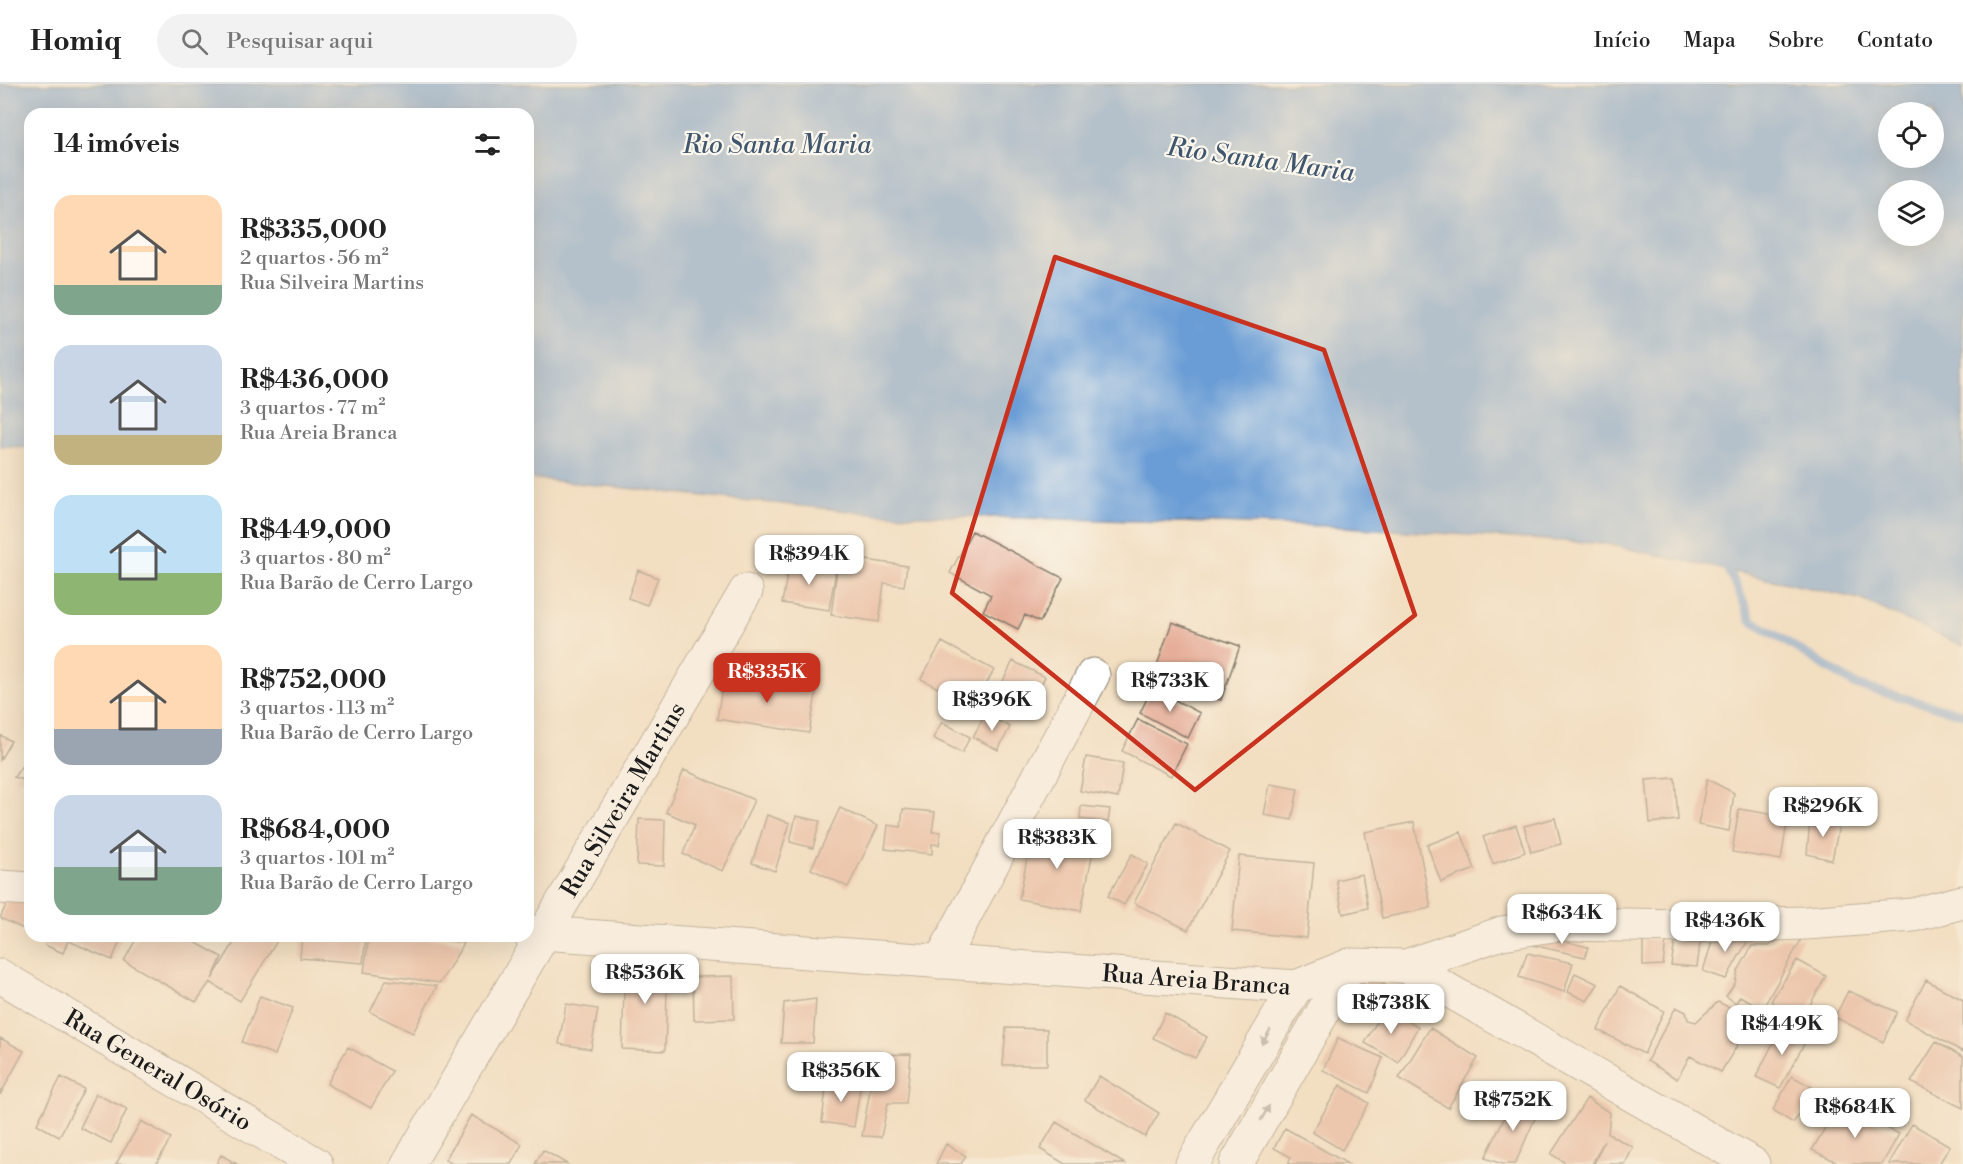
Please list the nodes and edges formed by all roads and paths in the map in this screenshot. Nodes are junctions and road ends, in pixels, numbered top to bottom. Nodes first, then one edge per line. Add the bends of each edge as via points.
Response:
1 (746, 591) dead end
2 (1093, 675) dead end
3 (0, 887) edge
4 (24, 889) edge
5 (1963, 902) edge
6 (536, 933) edge
7 (531, 942) edge
8 (940, 962) junction
9 (1350, 965) junction
10 (1406, 966) junction
11 (0, 976) edge
12 (1296, 987) junction
13 (316, 1164) edge
14 (408, 1164) edge
15 (1192, 1164) edge
16 (1236, 1164) edge
17 (1753, 1164) edge

1 - 6 street, Rua Silveira Martins
2 - 8 street
3 - 4 street
5 - 10 street, Rua Areia Branca via 1913,915 1806,923 1558,924 1502,933
6 - 8 street, Rua Areia Branca
7 - 14 street, Rua Silveira Martins
8 - 12 street, Rua Areia Branca
9 - 10 street, Rua Areia Branca
9 - 12 street, Rua Areia Branca
16 -> 9 street
10 - 17 street
11 - 13 street, Rua General Osório
12 -> 15 street

